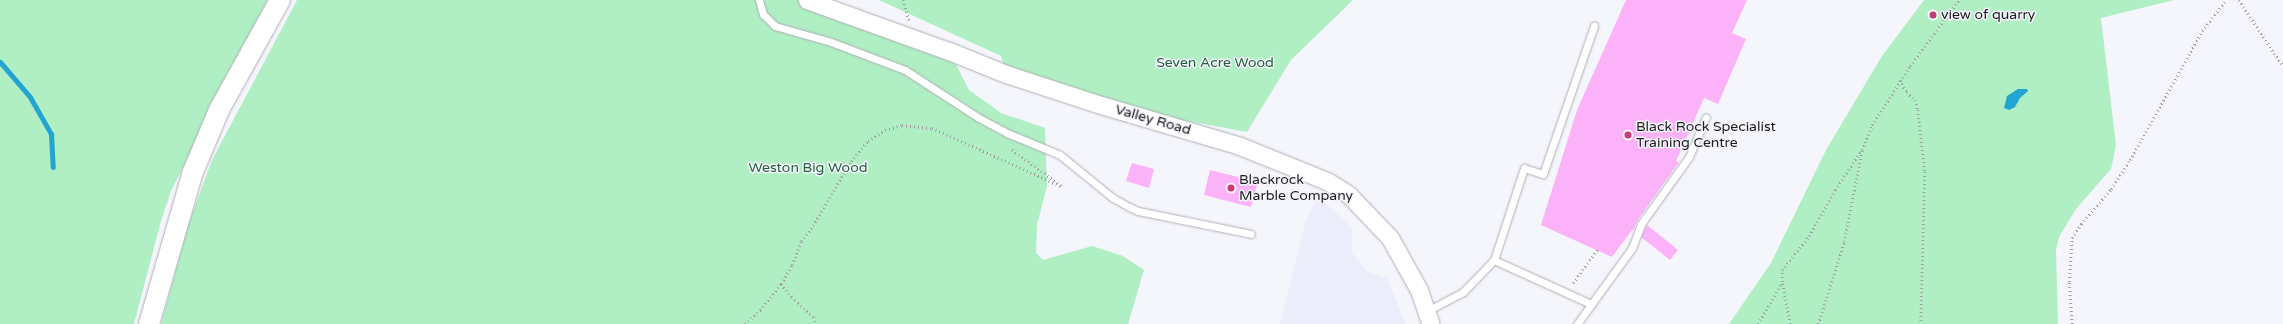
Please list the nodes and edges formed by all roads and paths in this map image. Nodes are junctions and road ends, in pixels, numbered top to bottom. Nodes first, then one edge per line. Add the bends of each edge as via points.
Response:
1 (280, 0) edge
2 (759, 0) edge
3 (808, 0) edge
4 (1959, 0) edge
5 (2226, 0) edge
6 (2239, 0) edge
7 (1594, 26) dead end
8 (2283, 66) edge
9 (1900, 80) junction
10 (1706, 117) dead end
11 (1005, 145) dead end
12 (1862, 150) junction
13 (1252, 234) dead end
14 (1597, 250) dead end
15 (1494, 260) junction
16 (1782, 282) junction
17 (781, 284) junction
18 (1567, 292) junction
19 (1591, 304) junction
20 (1429, 318) edge
21 (149, 324) edge
22 (745, 324) edge
23 (816, 324) edge
24 (1577, 324) edge
25 (1758, 324) edge
26 (1790, 324) edge
27 (1818, 324) edge
28 (1921, 324) edge
29 (2072, 324) edge

1 - 21 main road via 219,110 193,172
2 - 13 lane via 763,14 775,26 831,42 905,70 979,118 1007,133 1060,155 1113,198 1129,207
3 - 20 street, Valley Road via 1006,74 1240,146 1327,181 1349,195 1390,238 1419,290
4 - 9 path
5 - 29 path via 2202,31 2111,190 2072,238 2069,282
6 - 8 path
7 - 15 lane via 1542,174 1524,168
9 - 12 path via 1872,125
9 - 28 path via 1915,100 1918,110 1925,172
10 - 19 lane via 1688,157 1641,224 1632,248
11 - 17 path via 1061,186 932,128 902,125 885,130 868,142 851,161 819,216 801,241
12 - 16 path via 1809,236 1782,270
12 - 27 path via 1844,242
14 - 18 path
15 - 18 lane
15 - 20 lane via 1463,292
16 - 25 path
16 - 26 path
17 - 22 path
17 - 23 path via 814,317
18 - 19 lane
19 - 24 lane

